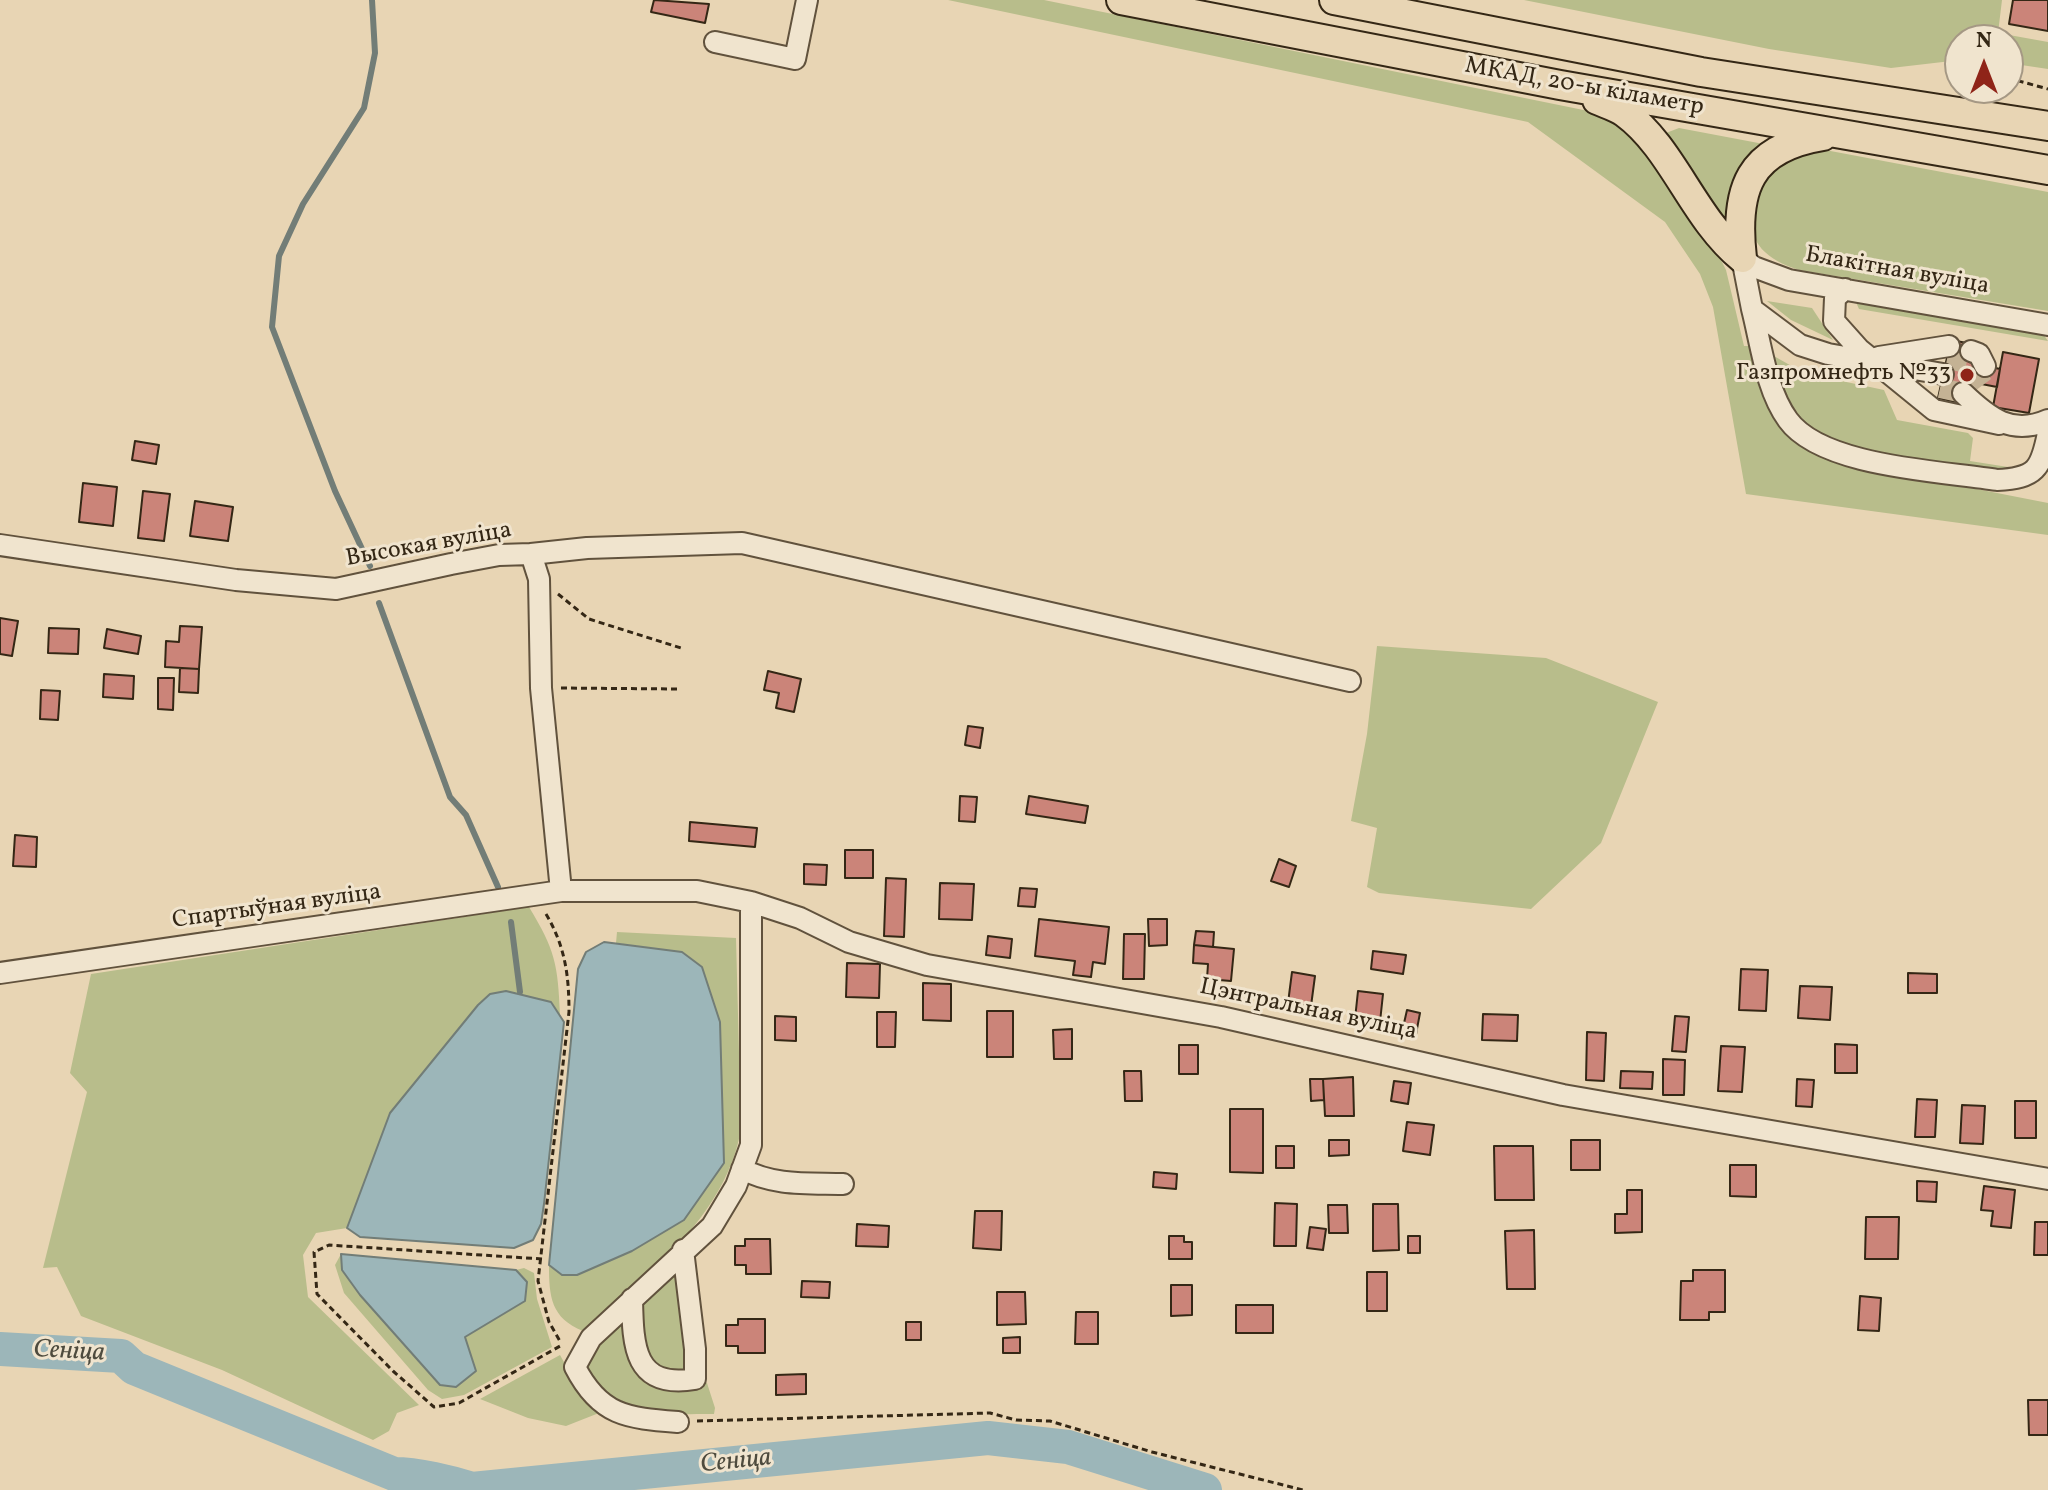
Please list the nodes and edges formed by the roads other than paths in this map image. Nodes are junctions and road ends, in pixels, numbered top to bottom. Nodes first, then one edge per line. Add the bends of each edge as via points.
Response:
1 (807, 0) edge
2 (1121, 0) edge
3 (1334, 0) edge
4 (715, 42) dead end
5 (1560, 85) junction
6 (2048, 126) edge
7 (1840, 133) junction
8 (2048, 170) edge
9 (1742, 258) junction
10 (1845, 289) junction
11 (1752, 309) junction
12 (2048, 325) edge
13 (1871, 359) junction
14 (1979, 367) dead end
15 (1963, 393) tunnel mouth
16 (1980, 410) junction
17 (2048, 420) edge
18 (1999, 424) junction
19 (2048, 433) edge
20 (0, 545) edge
21 (531, 554) junction
22 (1350, 681) dead end
23 (561, 891) junction
24 (751, 902) junction
25 (0, 973) edge
26 (742, 1169) junction
27 (2048, 1179) edge
28 (843, 1184) dead end
29 (683, 1250) junction
30 (632, 1299) junction
31 (678, 1422) road end

1 - 4 street via 795,59
2 - 5 highway, МКАД, 20-ы кіламетр
3 - 6 highway, МКАД, 20-ы кіламетр via 1701,72
5 - 7 highway, МКАД, 20-ы кіламетр
5 - 9 highway via 1624,112 1649,136 1721,241
7 - 8 highway, МКАД, 20-ы кіламетр
7 - 9 highway via 1782,146 1752,175 1739,206
9 - 10 street, Блакітная вуліца via 1789,280
9 - 11 street
10 - 12 street, Блакітная вуліца
10 - 13 street via 1835,298 1834,321
11 - 13 street via 1800,345
11 - 19 street via 1776,398 1788,420 1821,446 1847,456 2015,479 2030,474 2042,461
13 - 13 street via 1945,367
13 - 18 street via 1934,410
14 - 16 street
15 - 16 street
16 - 18 street
17 - 18 street via 2034,426
20 - 21 street, Высокая вуліца via 236,580 336,589 451,564
21 - 22 street via 742,543
21 - 23 street, Высокая вуліца via 539,579 541,688
23 - 24 street, Цэнтральная вуліца via 697,891
23 - 25 street, Спартыўная вуліца
24 - 26 street via 751,1145
24 - 27 street, Цэнтральная вуліца via 849,942 927,965 1221,1017 1563,1095
26 - 28 street via 783,1183
26 - 29 street via 712,1226
29 - 30 street
29 - 30 street via 695,1379 671,1383 646,1370 633,1347
30 - 31 street via 591,1338 575,1367 587,1390 606,1408 638,1419

